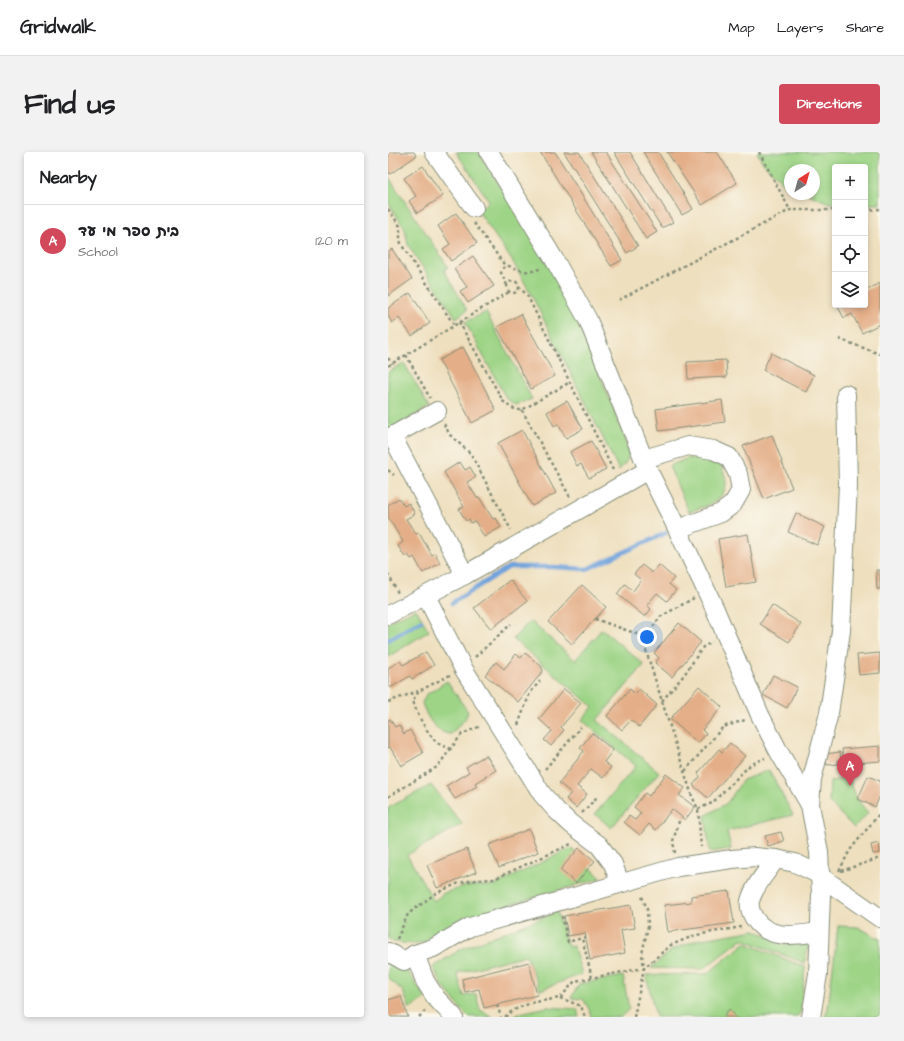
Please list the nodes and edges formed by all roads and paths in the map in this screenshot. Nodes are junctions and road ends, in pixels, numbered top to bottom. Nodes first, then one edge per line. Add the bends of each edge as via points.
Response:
1 (434, 152) edge
2 (489, 152) edge
3 (759, 152) edge
4 (474, 208) dead end
5 (388, 209) edge
6 (880, 209) edge
7 (790, 210) junction
8 (832, 210) edge
9 (868, 210) edge
10 (554, 259) junction
11 (507, 285) junction
12 (519, 286) junction
13 (509, 292) junction
14 (619, 300) dead end
15 (459, 322) junction
16 (454, 325) junction
17 (840, 339) dead end
18 (880, 354) edge
19 (406, 355) junction
20 (388, 358) edge
21 (392, 364) junction
22 (388, 366) edge
23 (570, 382) junction
24 (846, 394) dead end
25 (522, 410) junction
26 (437, 411) junction
27 (646, 464) junction
28 (621, 486) junction
29 (578, 510) junction
30 (678, 530) junction
31 (519, 544) junction
32 (388, 574) edge
33 (465, 575) junction
34 (706, 591) junction
35 (426, 596) junction
36 (393, 610) edge
37 (595, 619) dead end
38 (511, 624) dead end
39 (726, 636) junction
40 (646, 637) junction
41 (463, 668) junction
42 (540, 681) dead end
43 (419, 691) junction
44 (662, 700) junction
45 (388, 702) edge
46 (760, 715) junction
47 (495, 720) junction
48 (581, 727) dead end
49 (506, 736) junction
50 (451, 749) junction
51 (779, 752) junction
52 (684, 771) junction
53 (534, 782) junction
54 (598, 796) dead end
55 (388, 797) edge
56 (810, 805) junction
57 (698, 809) junction
58 (880, 813) edge
59 (680, 818) dead end
60 (571, 824) junction
61 (588, 836) junction
62 (880, 858) edge
63 (776, 859) junction
64 (703, 863) junction
65 (678, 867) junction
66 (831, 877) junction
67 (628, 881) junction
68 (563, 900) junction
69 (880, 918) edge
70 (756, 921) junction
71 (819, 932) junction
72 (586, 937) dead end
73 (582, 938) junction
74 (388, 953) edge
75 (415, 954) junction
76 (644, 968) junction
77 (592, 978) junction
78 (560, 998) junction
79 (814, 999) junction
80 (497, 1004) dead end
81 (454, 1017) edge
82 (501, 1017) edge
83 (505, 1017) edge
84 (585, 1017) edge
85 (634, 1017) edge
86 (804, 1017) edge
87 (811, 1017) edge

1 - 4 street
2 - 10 street
3 - 7 path
5 - 16 path via 400,226 402,247
6 - 9 path
7 - 8 path
7 - 14 path
10 - 11 path via 531,272 509,266 504,268 501,273
10 - 27 street via 588,320
11 - 12 path via 513,281
11 - 13 path via 506,289
12 - 13 path via 517,292
12 - 23 path via 528,297
13 - 15 path
15 - 16 path
15 - 25 path via 503,401 509,407
16 - 19 path
17 - 18 path
19 - 21 path
19 - 26 path
20 - 21 path
21 - 22 path
23 - 25 path
23 - 28 path
24 - 56 street via 848,485 841,631 829,713 812,779
25 - 29 path
26 - 31 path via 450,435 471,454
26 - 33 street via 392,436
27 - 28 street
27 - 30 street
27 - 30 street via 688,446 713,450 729,457 738,474 741,490 733,504 720,513
28 - 29 street
29 - 31 street
30 - 34 street
31 - 33 street
32 - 36 path
33 - 35 street
34 - 39 street
34 - 40 path via 660,617
35 - 36 street
35 - 41 street
37 - 40 path
38 - 41 path
39 - 44 path via 703,646 684,675
39 - 46 street
40 - 44 path via 643,641
41 - 43 path
41 - 47 street
42 - 49 path via 530,693 517,729
43 - 45 path
43 - 50 path via 413,700 414,708 432,737 439,744
44 - 52 path
46 - 51 street
46 - 52 path via 723,727
47 - 49 street
47 - 50 path via 462,734
48 - 53 path
49 - 53 street
50 - 55 path via 437,768
51 - 56 street
51 - 57 path via 750,765 712,803
52 - 57 path
53 - 60 street via 546,799
54 - 60 path
56 - 66 street via 816,836
57 - 64 path
58 - 66 path
59 - 65 path via 673,841
60 - 61 street
61 - 67 street via 599,845
61 - 74 path via 494,879 459,883 436,893 408,914 399,936
62 - 66 path
63 - 64 street via 755,857
63 - 66 street via 795,863
63 - 70 street via 756,888 750,902
64 - 65 street
65 - 67 street
66 - 69 street
66 - 71 street via 821,895
67 - 68 street
67 - 76 path via 647,908 648,926 642,954
68 - 73 path via 566,910 562,916 568,942
68 - 75 street via 470,927 433,948
70 - 71 street via 766,930 780,935
70 - 76 path via 738,929 696,935 671,945
71 - 79 street via 818,974
72 - 73 path
73 - 77 path
74 - 75 street via 404,961
75 - 81 street via 429,987
76 - 77 path
76 - 85 path
77 - 78 path via 575,981
78 - 83 path via 536,1002 510,1012
78 - 84 path via 581,1006
79 - 86 street
79 - 87 street
80 - 82 path

